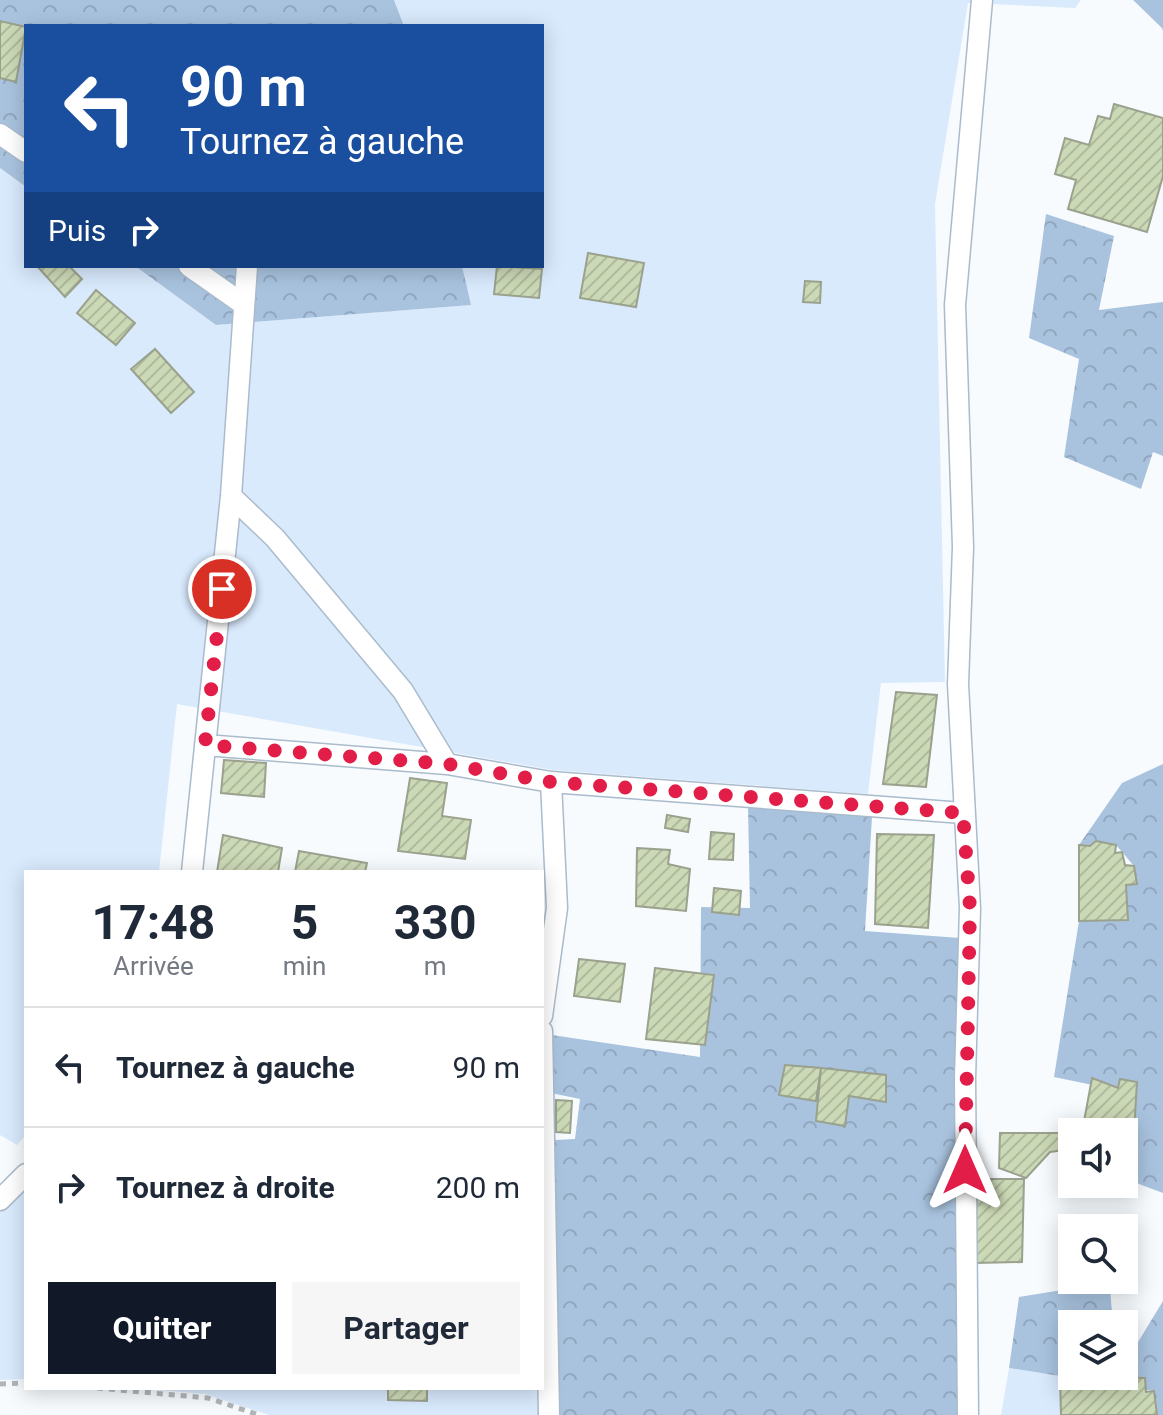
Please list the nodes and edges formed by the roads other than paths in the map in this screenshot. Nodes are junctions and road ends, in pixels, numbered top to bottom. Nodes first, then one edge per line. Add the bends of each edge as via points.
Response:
1 (982, 0) edge
2 (0, 134) edge
3 (24, 151) edge
4 (192, 268) edge
5 (247, 268) edge
6 (243, 304) junction
7 (231, 496) junction
8 (205, 745) junction
9 (447, 764) junction
10 (551, 782) junction
11 (963, 813) junction
12 (192, 870) edge
13 (544, 1002) edge
14 (544, 1141) edge
15 (24, 1176) edge
16 (0, 1200) edge
17 (549, 1415) edge
18 (968, 1415) edge

1 - 11 street via 955,305 963,547 958,684
2 - 3 street
4 - 6 street
5 - 6 street
6 - 7 street
7 - 8 street
7 - 9 street via 275,538 403,691
8 - 9 street
8 - 12 street
9 - 10 street
10 - 11 street
10 - 13 street via 557,908
11 - 18 street via 970,908 965,1078
14 - 17 street
15 - 16 street

